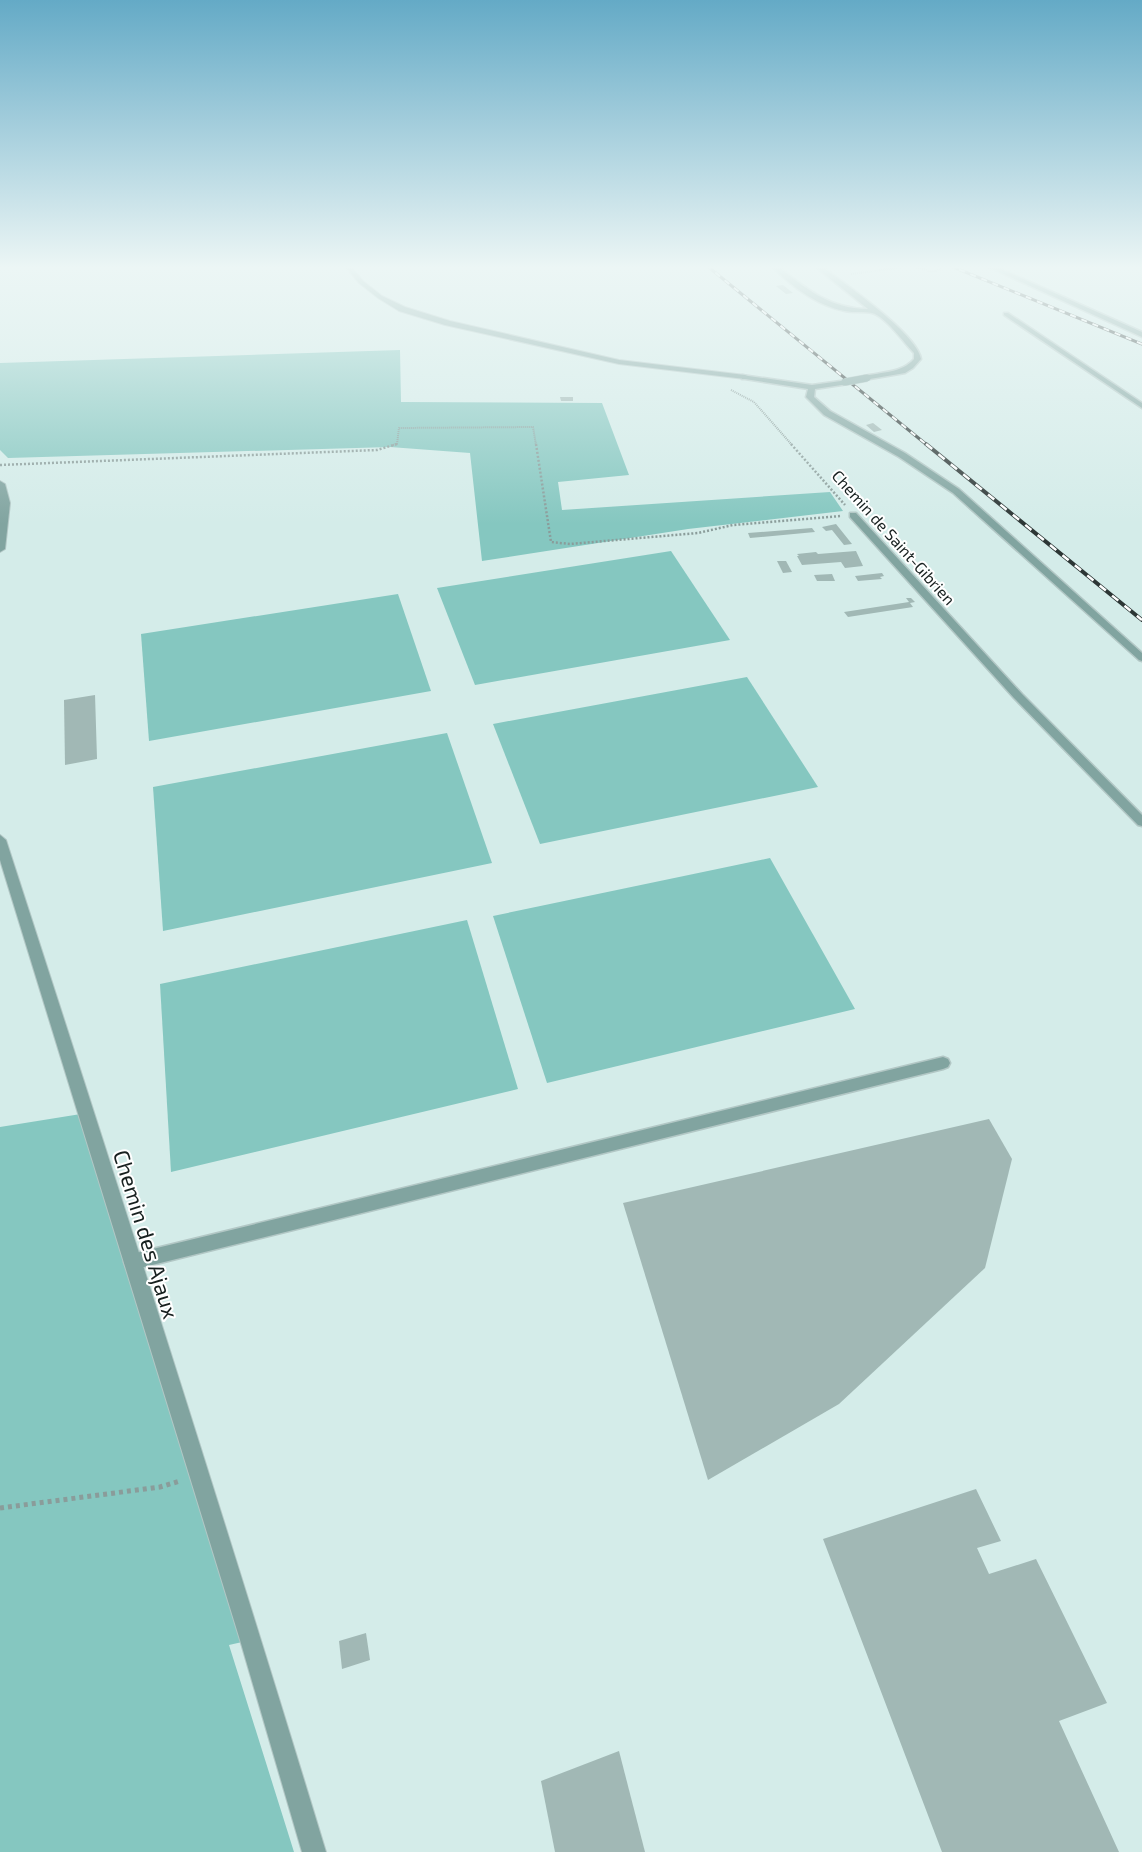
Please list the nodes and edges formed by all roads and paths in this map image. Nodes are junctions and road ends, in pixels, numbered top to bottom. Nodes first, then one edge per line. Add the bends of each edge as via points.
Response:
1 (566, 351) edge
2 (915, 351) edge
3 (1061, 351) edge
4 (745, 378) joint
5 (812, 387) junction
6 (722, 388) dead end
7 (1142, 406) edge
8 (0, 465) edge
9 (0, 484) edge
10 (853, 515) junction
11 (0, 549) edge
12 (1142, 658) edge
13 (1142, 822) edge
14 (0, 840) edge
15 (944, 1063) dead end
16 (132, 1262) junction
17 (198, 1476) junction
18 (0, 1508) edge
19 (314, 1852) edge

1 - 4 street via 619,362
2 - 5 lane, bridge via 918,359 902,371
3 - 7 lane
4 - 5 lane
5 - 12 lane via 810,397 827,413 902,455 956,491
6 - 10 path, Chemin de Saint-Gibrien via 754,402
8 - 10 path via 377,450 397,444 399,428 533,427 551,542 580,544 698,533 733,525
9 - 11 street via 5,503
10 - 13 lane, Chemin de Saint-Gibrien via 1018,696
14 - 16 street, Chemin des Ajaux
15 - 16 lane
16 - 17 street, Chemin des Ajaux
17 - 18 path via 160,1487
17 - 19 street, Chemin des Ajaux

